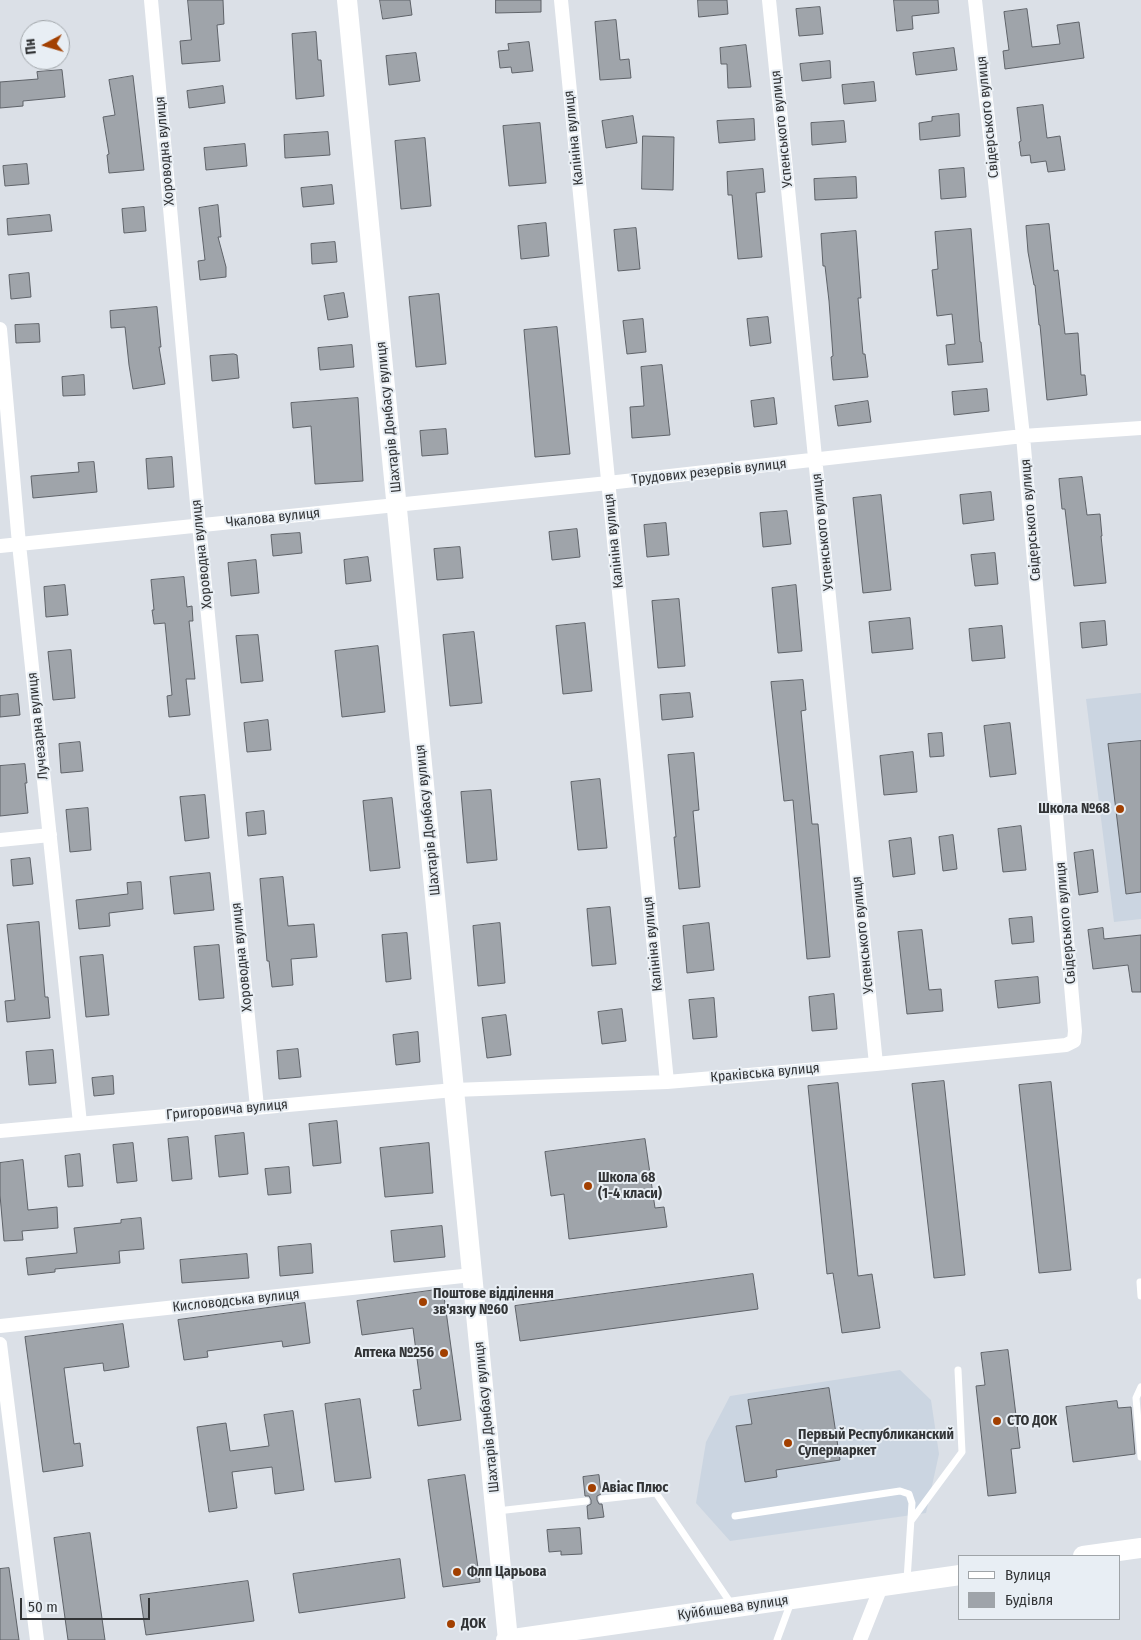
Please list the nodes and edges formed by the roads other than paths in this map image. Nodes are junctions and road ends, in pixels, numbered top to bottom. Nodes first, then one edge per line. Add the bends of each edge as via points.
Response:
1 (151, 0) edge
2 (347, 0) edge
3 (560, 0) edge
4 (769, 0) edge
5 (975, 0) edge
6 (0, 329) edge
7 (1, 355) edge
8 (1141, 428) edge
9 (1023, 436) junction
10 (815, 460) junction
11 (608, 483) junction
12 (397, 505) junction
13 (199, 525) junction
14 (19, 544) junction
15 (0, 546) edge
16 (50, 834) junction
17 (0, 840) edge
18 (1074, 1041) joint
19 (876, 1064) junction
20 (667, 1082) junction
21 (454, 1090) junction
22 (257, 1107) junction
23 (80, 1123) junction
24 (0, 1130) edge
25 (472, 1275) junction
26 (1140, 1282) edge
27 (1141, 1296) edge
28 (0, 1326) edge
29 (0, 1344) edge
30 (958, 1370) dead end
31 (1141, 1387) edge
32 (1141, 1457) edge
33 (602, 1499) dead end
34 (586, 1501) dead end
35 (496, 1511) junction
36 (735, 1516) dead end
37 (910, 1521) junction
38 (1141, 1548) edge
39 (1090, 1555) edge
40 (958, 1575) edge
41 (906, 1583) junction
42 (881, 1586) junction
43 (792, 1599) junction
44 (734, 1608) junction
45 (563, 1636) edge
46 (37, 1640) edge
47 (508, 1640) edge
48 (777, 1640) edge
49 (860, 1640) edge

1 - 13 street, Хороводна вулиця
2 - 12 street, Шахтарів Донбасу вулиця
3 - 11 street, Калініна вулиця
4 - 10 street, Успенського вулиця
5 - 9 street, Свідерського вулиця
6 - 7 street, Лучезарна вулиця
7 - 14 street, Лучезарна вулиця
8 - 9 street, Трудових резервів вулиця
9 - 10 street, Трудових резервів вулиця
9 - 18 street, Свідерського вулиця
10 - 11 street, Трудових резервів вулиця
10 - 19 street, Успенського вулиця
11 - 12 street, Трудових резервів вулиця
11 - 20 street, Калініна вулиця
12 - 13 street, Чкалова вулиця
12 - 21 street, Шахтарів Донбасу вулиця
13 - 14 street, Чкалова вулиця
13 - 22 street, Хороводна вулиця
14 - 15 street, Чкалова вулиця
14 - 16 street, Лучезарна вулиця
16 - 17 street
16 - 23 street, Лучезарна вулиця
18 - 19 street, Краківська вулиця via 1066,1045
19 - 20 street, Краківська вулиця
20 - 21 street, Краківська вулиця
21 - 22 street, Григоровича вулиця
21 - 25 street, Шахтарів Донбасу вулиця
22 - 23 street, Григоровича вулиця
23 - 24 street, Григоровича вулиця
25 - 28 street, Кисловодська вулиця
25 - 35 street, Шахтарів Донбасу вулиця
26 - 27 lane
29 - 46 street
30 - 37 lane via 962,1452
31 - 32 lane via 1136,1398
33 - 44 lane via 656,1493
34 - 35 lane
35 - 47 street, Шахтарів Донбасу вулиця
36 - 37 lane via 900,1491 909,1494 912,1503
37 - 41 lane
38 - 39 street
40 - 41 street, Куйбишева вулиця
41 - 42 street, Куйбишева вулиця
42 - 43 street, Куйбишева вулиця
42 - 49 street
43 - 44 street, Куйбишева вулиця
43 - 48 lane
44 - 45 street, Куйбишева вулиця
45 - 47 street, Куйбишева вулиця

